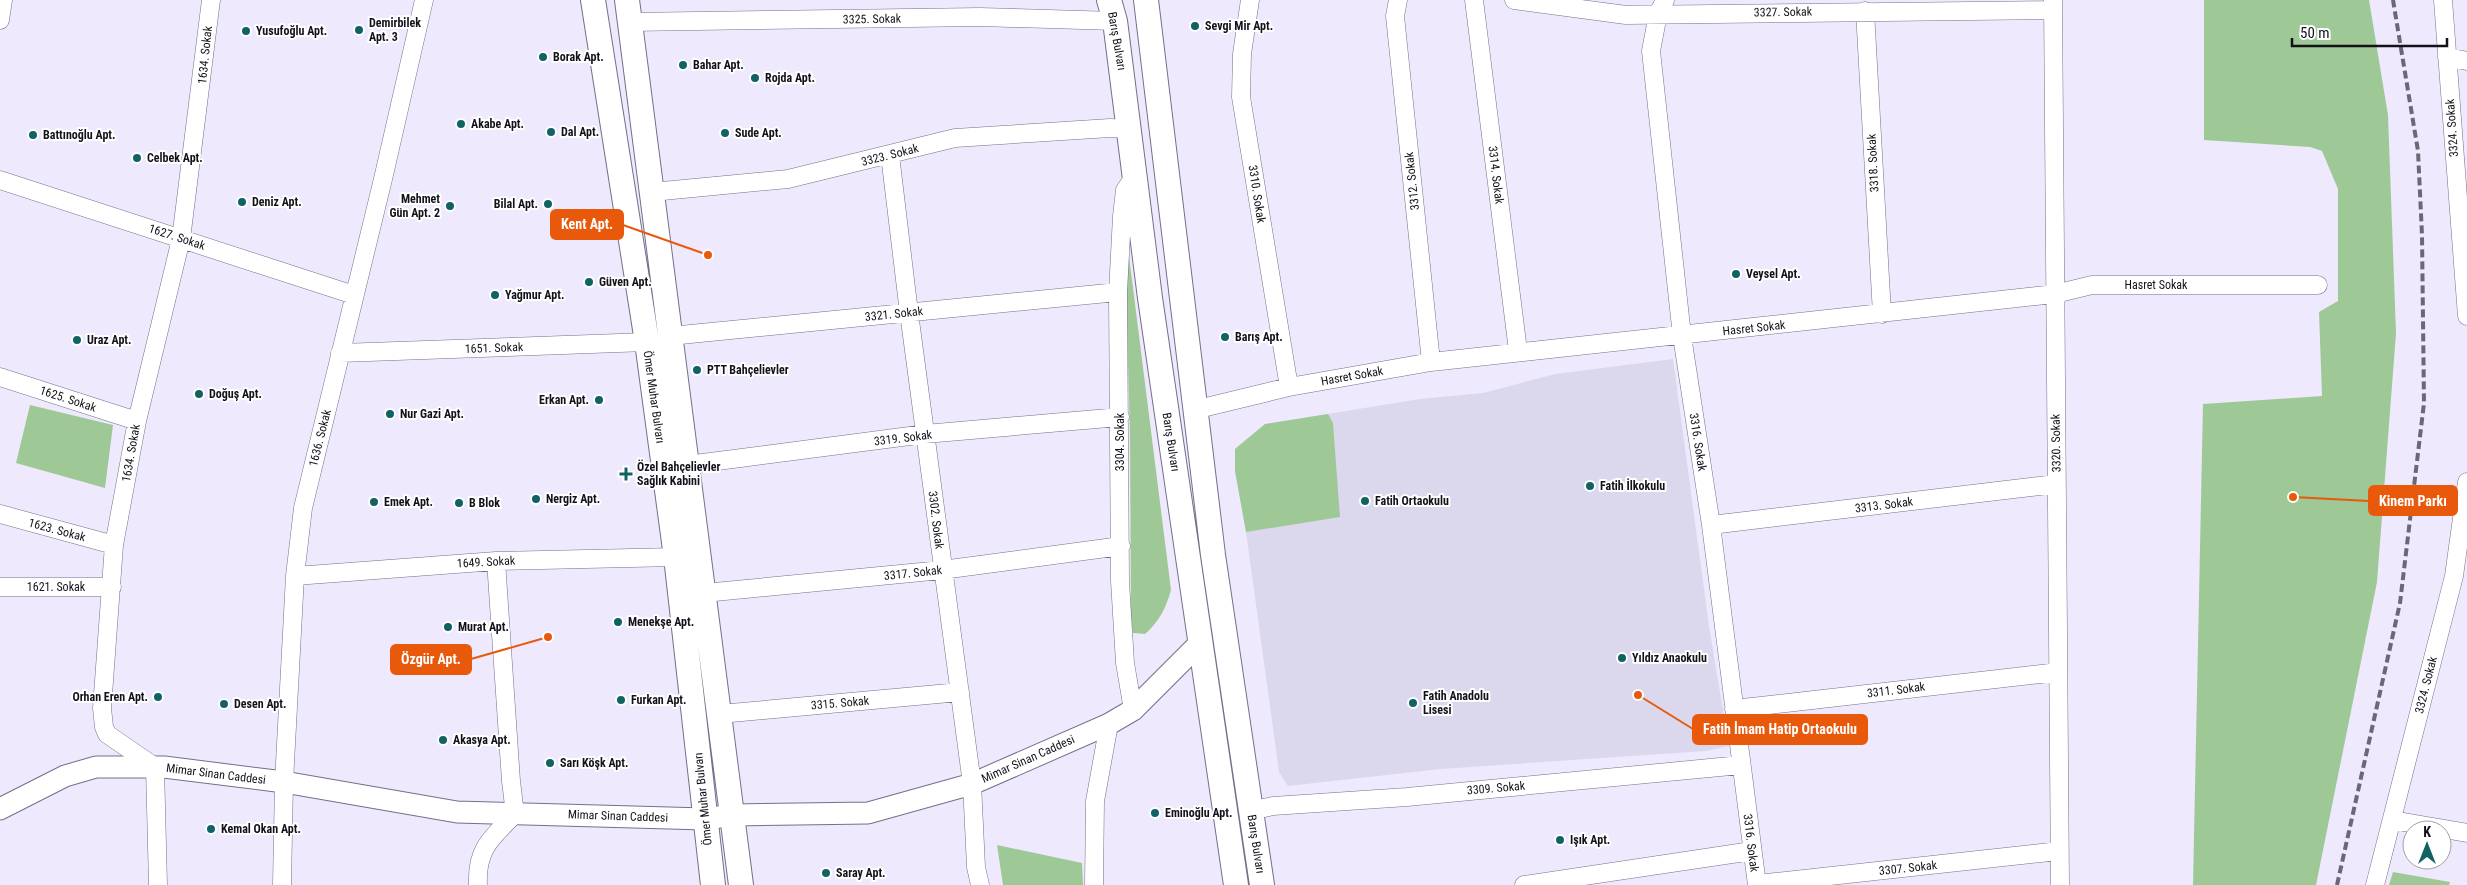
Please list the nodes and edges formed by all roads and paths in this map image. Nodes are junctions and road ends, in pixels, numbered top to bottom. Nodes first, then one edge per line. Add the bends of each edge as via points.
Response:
1 (3, 0) edge
2 (211, 0) edge
3 (424, 0) edge
4 (593, 0) edge
5 (1146, 0) edge
6 (1250, 0) edge
7 (1398, 0) edge
8 (1474, 0) edge
9 (1514, 0) edge
10 (2443, 0) edge
11 (2053, 5) edge
12 (1661, 7) edge
13 (1112, 10) edge
14 (628, 11) edge
15 (1865, 11) junction
16 (0, 20) edge
17 (2447, 58) junction
18 (2467, 61) edge
19 (1130, 129) junction
20 (890, 155) junction
21 (1135, 176) junction
22 (0, 180) edge
23 (652, 192) junction
24 (181, 239) junction
25 (2318, 285) dead end
26 (1118, 292) junction
27 (2055, 294) junction
28 (354, 295) junction
29 (2467, 306) edge
30 (908, 313) junction
31 (1882, 314) junction
32 (670, 336) junction
33 (1682, 336) junction
34 (647, 342) junction
35 (1518, 351) junction
36 (340, 353) junction
37 (1431, 362) junction
38 (0, 377) edge
39 (1289, 386) junction
40 (1194, 410) junction
41 (1120, 417) junction
42 (136, 421) junction
43 (925, 434) junction
44 (687, 466) junction
45 (2467, 482) edge
46 (2056, 484) junction
47 (0, 514) edge
48 (1711, 525) junction
49 (114, 545) junction
50 (1121, 546) junction
51 (676, 557) junction
52 (496, 561) junction
53 (942, 570) junction
54 (295, 576) junction
55 (2460, 578) edge
56 (0, 587) edge
57 (112, 587) junction
58 (704, 593) junction
59 (1200, 643) junction
60 (2058, 672) junction
61 (960, 692) junction
62 (1133, 710) junction
63 (1734, 710) junction
64 (720, 714) junction
65 (1109, 724) junction
66 (1741, 765) junction
67 (155, 767) junction
68 (284, 782) junction
69 (972, 784) junction
70 (0, 809) edge
71 (1250, 812) junction
72 (515, 814) junction
73 (733, 815) junction
74 (705, 819) junction
75 (2392, 820) junction
76 (2467, 833) edge
77 (1752, 851) junction
78 (2059, 851) junction
79 (158, 885) edge
80 (282, 885) edge
81 (478, 885) edge
82 (713, 885) edge
83 (741, 885) edge
84 (980, 885) edge
85 (1094, 885) edge
86 (1236, 885) edge
87 (1262, 885) edge
88 (1524, 885) edge
89 (1757, 885) edge
90 (2060, 885) edge
91 (2375, 885) edge

1 - 16 street
2 - 24 street, 1634. Sokak
3 - 28 street, 1636. Sokak
4 - 34 main road, Ömer Muhar Bulvarı
5 - 40 main road, Barış Bulvarı
6 - 39 street, 3310. Sokak via 1242,54 1241,97
7 - 37 street, 3312. Sokak via 1395,16
8 - 35 street, 3314. Sokak
9 - 12 street, 3327. Sokak via 1626,15
10 - 17 street, 3324. Sokak
11 - 15 street, 3327. Sokak
11 - 27 street, 3320. Sokak
12 - 15 street, 3327. Sokak
12 - 33 street, 3316. Sokak via 1651,51
13 - 14 street, 3325. Sokak via 980,18
13 - 19 main road, Barış Bulvarı
14 - 23 main road, Ömer Muhar Bulvarı
15 - 31 street, 3318. Sokak
17 - 18 street
17 - 29 street, 3324. Sokak
19 - 20 street, 3323. Sokak via 955,138
19 - 21 main road, Barış Bulvarı
20 - 23 street, 3323. Sokak via 788,179
20 - 30 street, 3302. Sokak
21 - 26 street, 3304. Sokak via 1125,190
21 - 59 main road, Barış Bulvarı
22 - 24 street, 1627. Sokak
23 - 32 main road, Ömer Muhar Bulvarı
24 - 28 street, 1627. Sokak
24 - 42 street, 1634. Sokak
25 - 27 street, Hasret Sokak via 2092,285
26 - 30 street, 3321. Sokak
26 - 41 street, 3304. Sokak
27 - 31 street, Hasret Sokak
27 - 46 street, 3320. Sokak
28 - 36 street, 1636. Sokak
30 - 32 street, 3321. Sokak
30 - 43 street, 3302. Sokak
31 - 33 street, Hasret Sokak
32 - 44 main road, Ömer Muhar Bulvarı
33 - 35 street, Hasret Sokak
33 - 48 street, 3316. Sokak
34 - 36 street, 1651. Sokak
34 - 51 main road, Ömer Muhar Bulvarı
35 - 37 street, Hasret Sokak
36 - 54 street, 1636. Sokak via 303,508
37 - 39 street, Hasret Sokak
38 - 42 street, 1625. Sokak
39 - 40 street, Hasret Sokak
40 - 71 main road, Barış Bulvarı
41 - 43 street, 3319. Sokak
41 - 50 street, 3304. Sokak
42 - 49 street, 1634. Sokak
43 - 44 street, 3319. Sokak
43 - 53 street, 3302. Sokak
44 - 58 main road, Ömer Muhar Bulvarı
45 - 55 street, 3324. Sokak
46 - 48 street, 3313. Sokak
46 - 60 street, 3320. Sokak
47 - 49 street, 1623. Sokak
48 - 63 street, 3316. Sokak
49 - 57 street, 1634. Sokak
50 - 53 street, 3317. Sokak
50 - 62 street, 3304. Sokak via 1125,663
51 - 52 street, 1649. Sokak
51 - 74 main road, Ömer Muhar Bulvarı
52 - 54 street, 1649. Sokak
52 - 72 street
53 - 58 street, 3317. Sokak
53 - 61 street, 3302. Sokak
54 - 68 street, 1636. Sokak
55 - 75 street, 3324. Sokak
56 - 57 street, 1621. Sokak
57 - 67 street, 1634. Sokak via 102,708 104,727 107,734
58 - 64 main road, Ömer Muhar Bulvarı
59 - 62 street, Mimar Sinan Caddesi
59 - 86 main road, Barış Bulvarı
60 - 63 street, 3311. Sokak
60 - 78 street, 3320. Sokak
61 - 64 street, 3315. Sokak
61 - 69 street, 3302. Sokak
62 - 65 street, Mimar Sinan Caddesi
63 - 66 street, 3316. Sokak
64 - 73 main road, Ömer Muhar Bulvarı
65 - 69 street, Mimar Sinan Caddesi
65 - 85 street via 1094,801
66 - 71 street, 3309. Sokak via 1407,797 1273,806
66 - 77 street, 3316. Sokak
67 - 68 street, Mimar Sinan Caddesi
67 - 70 street, Mimar Sinan Caddesi via 96,767 65,776
67 - 79 street
68 - 72 street, Mimar Sinan Caddesi via 457,812
68 - 80 street, 1636. Sokak
69 - 73 street, Mimar Sinan Caddesi via 868,813
69 - 84 street, 3302. Sokak via 976,867
71 - 87 main road, Barış Bulvarı
72 - 74 street, Mimar Sinan Caddesi
72 - 81 street via 486,844 477,873
73 - 74 street, Mimar Sinan Caddesi
73 - 83 main road, Ömer Muhar Bulvarı
74 - 82 main road, Ömer Muhar Bulvarı
75 - 76 street
75 - 91 street, 3324. Sokak
77 - 88 street
77 - 89 street, 3316. Sokak
78 - 89 street, 3307. Sokak
78 - 90 street, 3320. Sokak

